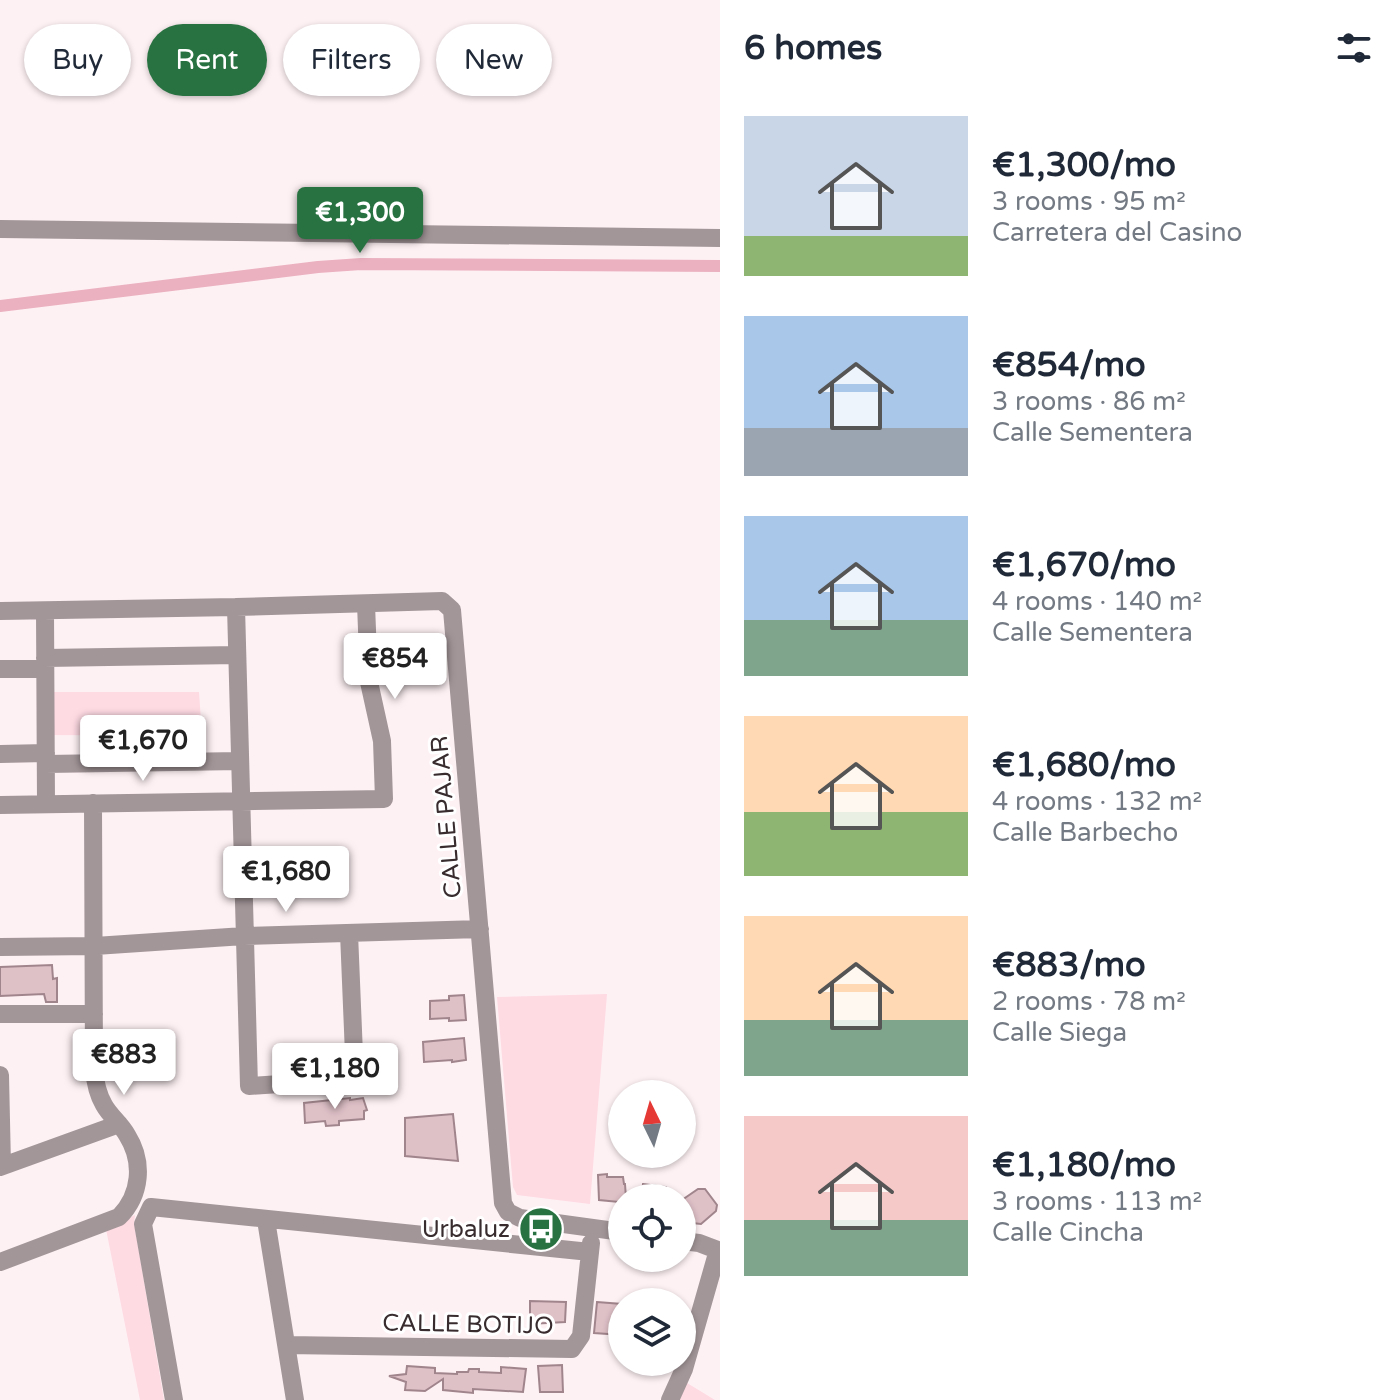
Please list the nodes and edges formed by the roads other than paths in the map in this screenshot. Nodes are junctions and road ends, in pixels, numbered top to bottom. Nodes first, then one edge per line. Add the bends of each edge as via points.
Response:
1 (0, 229) edge
2 (720, 238) edge
3 (366, 604) junction
4 (236, 607) junction
5 (0, 611) edge
6 (45, 611) junction
7 (237, 655) junction
8 (45, 663) junction
9 (0, 669) edge
10 (0, 754) edge
11 (46, 758) junction
12 (240, 761) junction
13 (241, 801) junction
14 (93, 803) junction
15 (46, 804) junction
16 (0, 805) edge
17 (480, 929) junction
18 (349, 933) junction
19 (244, 936) junction
20 (95, 946) junction
21 (0, 947) edge
22 (0, 1014) edge
23 (94, 1014) junction
24 (0, 1075) edge
25 (119, 1124) junction
26 (1, 1166) edge
27 (266, 1220) junction
28 (593, 1228) junction
29 (608, 1230) edge
30 (696, 1243) edge
31 (719, 1250) edge
32 (590, 1252) junction
33 (0, 1262) edge
34 (286, 1345) junction
35 (174, 1400) edge
36 (295, 1400) edge
37 (670, 1400) edge

1 - 2 street
3 - 4 street, CALLE PAJAR
3 - 13 street via 369,682 382,741 384,799
3 - 17 street, CALLE PAJAR via 442,601 452,610
4 - 6 street, CALLE PAJAR
4 - 7 street
5 - 6 street, CALLE PAJAR
6 - 8 street
7 - 8 street
7 - 12 street
8 - 9 street
8 - 11 street
10 - 11 street
11 - 12 street
11 - 15 street
12 - 13 street
13 - 14 street
13 - 19 street
14 - 15 street
14 - 20 street
15 - 16 street
17 - 18 street
17 - 28 street, CALLE PAJAR via 505,1208 520,1218
18 - 19 street
18 - 19 street via 355,1079 249,1086
19 - 20 street
20 - 21 street
20 - 23 street
22 - 23 street
23 - 25 street via 96,1087
24 - 26 street
25 - 26 street
25 - 33 street via 139,1169 129,1207 119,1217
27 - 32 street
27 - 34 street
27 - 35 street via 151,1207 143,1224
28 - 29 street, CALLE PAJAR
28 - 32 street, CALLE BOTIJO
30 - 31 street
31 - 37 street
32 - 34 street, CALLE BOTIJO via 581,1336 572,1349
34 - 36 street

